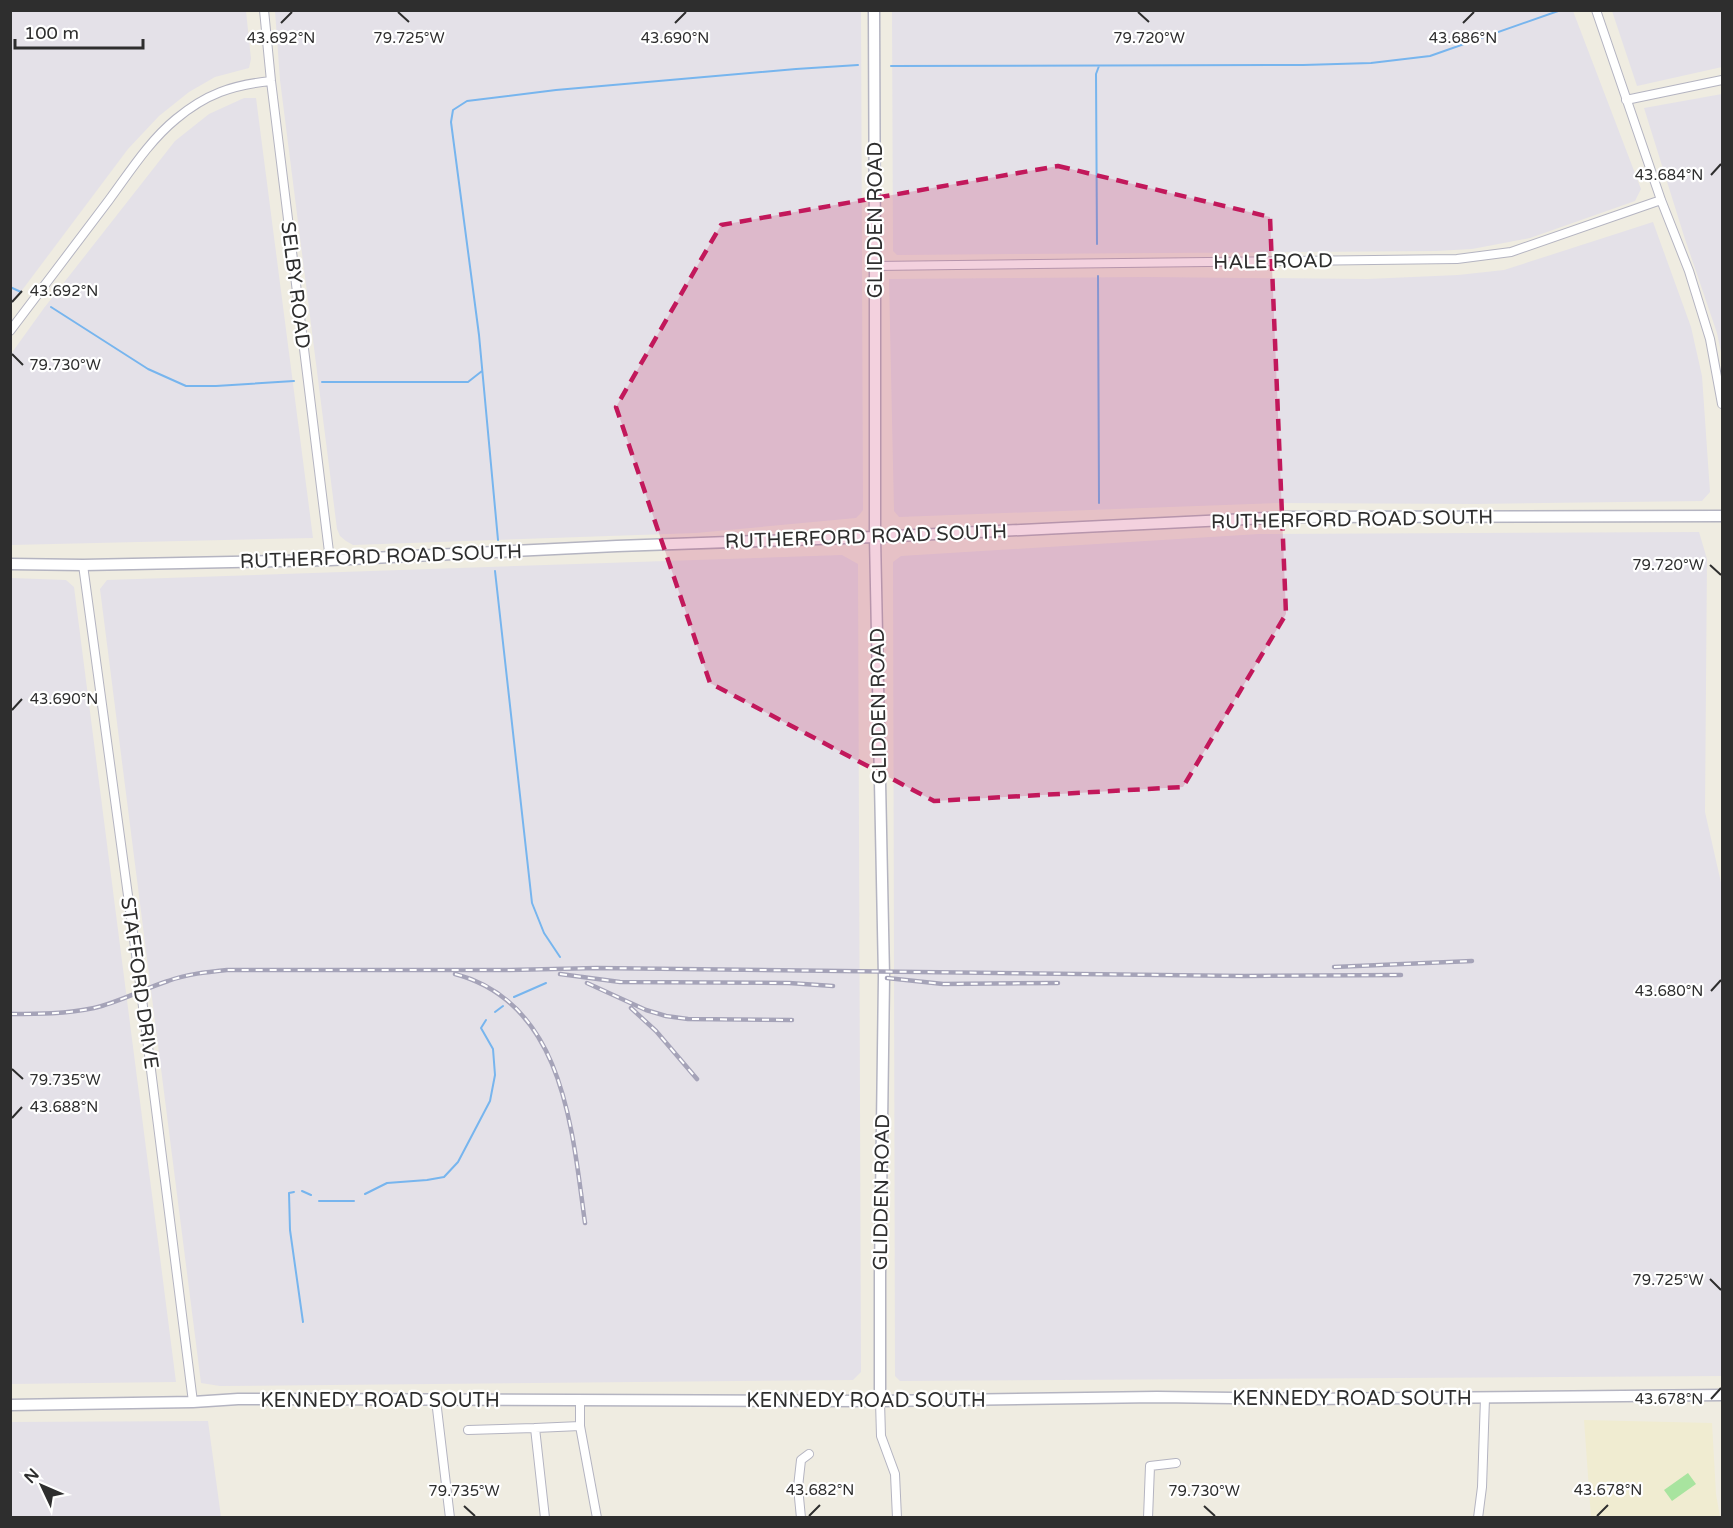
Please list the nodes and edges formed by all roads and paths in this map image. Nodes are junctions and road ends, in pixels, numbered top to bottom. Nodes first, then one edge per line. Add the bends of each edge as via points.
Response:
1 (264, 10) edge
2 (874, 10) edge
3 (1596, 10) edge
4 (1722, 80) edge
5 (271, 81) junction
6 (1626, 100) junction
7 (1661, 200) junction
8 (875, 266) junction
9 (10, 331) edge
10 (1722, 404) edge
11 (1722, 516) edge
12 (875, 537) junction
13 (330, 560) junction
14 (10, 564) edge
15 (83, 565) junction
16 (1722, 1395) edge
17 (1485, 1398) junction
18 (436, 1400) junction
19 (580, 1400) junction
20 (880, 1401) junction
21 (193, 1402) junction
22 (10, 1405) edge
23 (580, 1426) junction
24 (536, 1428) junction
25 (468, 1430) dead end
26 (809, 1454) dead end
27 (1176, 1463) dead end
28 (450, 1518) edge
29 (545, 1518) edge
30 (597, 1518) edge
31 (801, 1518) edge
32 (897, 1518) edge
33 (1148, 1518) edge
34 (1479, 1518) edge

1 - 5 street, SELBY ROAD
2 - 8 street, GLIDDEN ROAD
3 - 6 street
4 - 6 street
5 - 9 street via 229,88 175,119 139,159
5 - 13 street, SELBY ROAD
6 - 7 street
7 - 8 street, HALE ROAD via 1511,252 1457,258
7 - 10 street via 1710,339
8 - 12 street, GLIDDEN ROAD
11 - 12 street, RUTHERFORD ROAD SOUTH via 1288,517
12 - 13 street, RUTHERFORD ROAD SOUTH
12 - 20 street, GLIDDEN ROAD via 884,971
13 - 15 street, RUTHERFORD ROAD SOUTH
14 - 15 street, RUTHERFORD ROAD SOUTH
15 - 21 street, STAFFORD DRIVE
16 - 17 street, KENNEDY ROAD SOUTH
17 - 20 street, KENNEDY ROAD SOUTH
17 - 34 street
18 - 19 street, KENNEDY ROAD SOUTH
18 - 21 street, KENNEDY ROAD SOUTH
18 - 28 street
19 - 20 street, KENNEDY ROAD SOUTH
19 - 23 street
20 - 32 street via 881,1436 896,1474
21 - 22 street, KENNEDY ROAD SOUTH
23 - 24 street
23 - 30 street
24 - 25 street
24 - 29 street
26 - 31 street via 801,1460
27 - 33 street via 1150,1466

